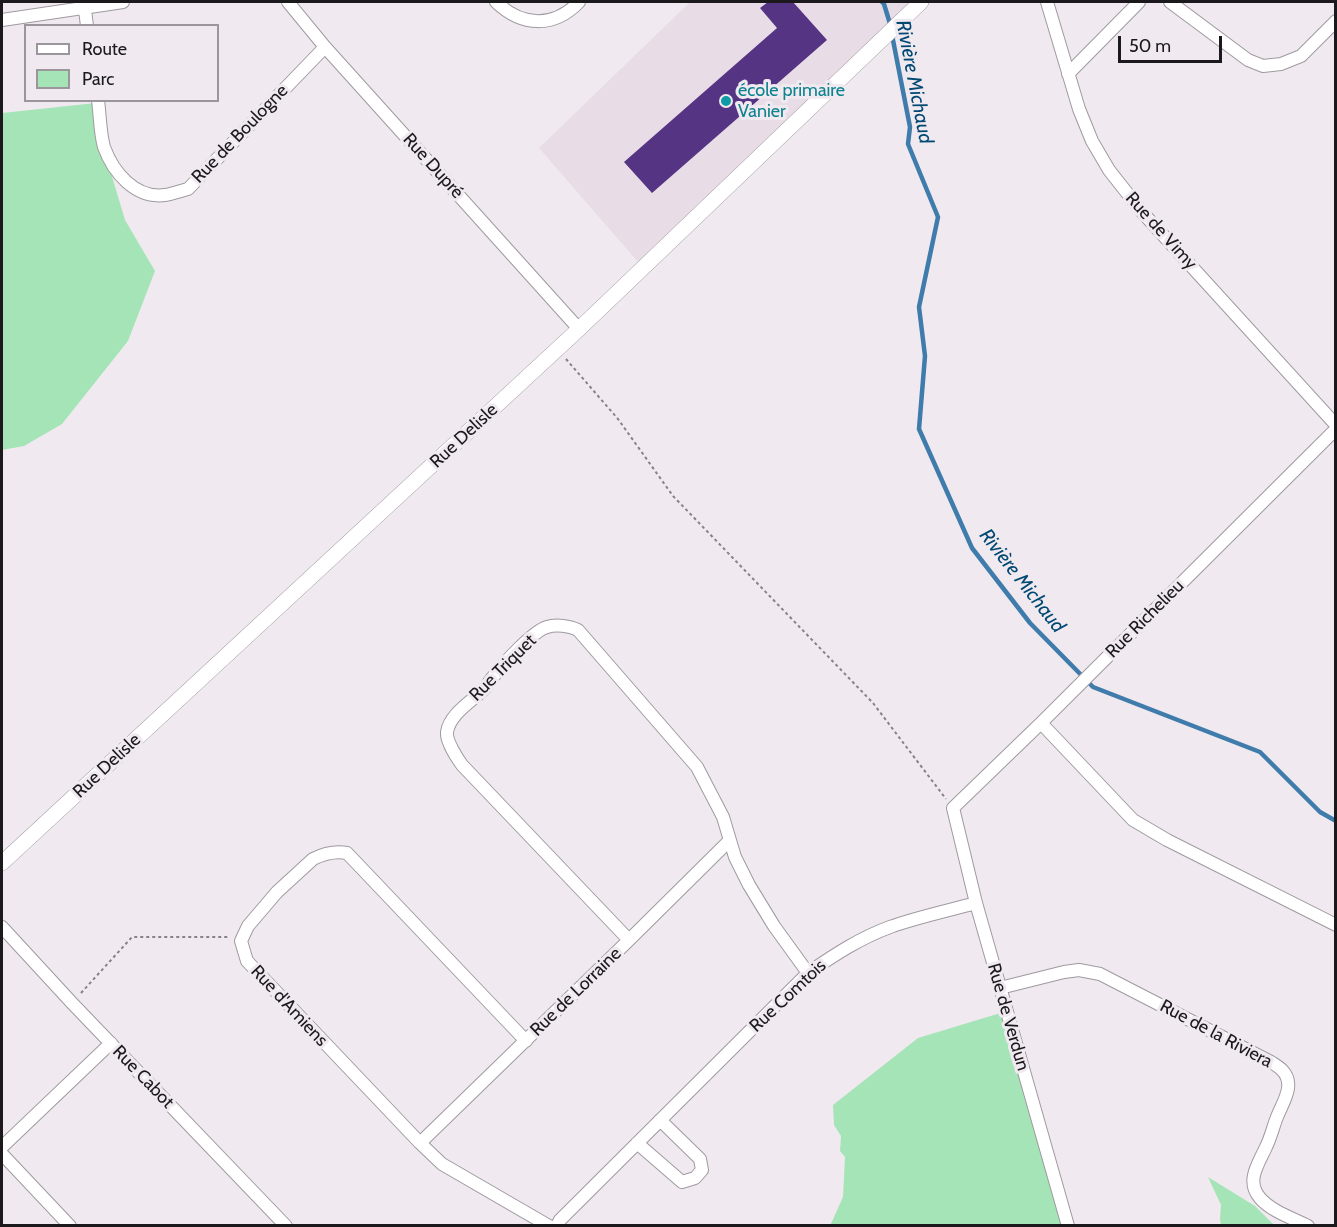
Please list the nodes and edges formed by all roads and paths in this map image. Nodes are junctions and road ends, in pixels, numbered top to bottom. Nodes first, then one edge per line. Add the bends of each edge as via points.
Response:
1 (123, 2) edge
2 (288, 2) edge
3 (496, 2) edge
4 (579, 2) edge
5 (921, 2) edge
6 (1047, 2) edge
7 (1139, 2) edge
8 (1170, 2) edge
9 (84, 4) edge
10 (2, 20) edge
11 (1335, 21) edge
12 (87, 24) edge
13 (326, 47) junction
14 (1068, 74) junction
15 (98, 102) edge
16 (579, 329) junction
17 (558, 349) junction
18 (1335, 427) edge
19 (1041, 723) junction
20 (953, 808) junction
21 (730, 840) junction
22 (2, 863) edge
23 (976, 903) junction
24 (1335, 925) edge
25 (2, 927) edge
26 (243, 937) junction
27 (629, 940) junction
28 (808, 974) junction
29 (1000, 988) junction
30 (72, 1003) junction
31 (526, 1041) junction
32 (111, 1043) junction
33 (660, 1120) junction
34 (420, 1143) junction
35 (637, 1143) junction
36 (2, 1147) edge
37 (2, 1154) edge
38 (70, 1226) edge
39 (286, 1226) edge
40 (549, 1226) edge
41 (557, 1226) edge
42 (1068, 1226) edge
43 (1308, 1226) edge

1 - 9 street
2 - 13 street, Rue Dupré
3 - 4 street via 513,15 540,22 568,13
5 - 16 street, Rue Delisle
6 - 14 street, Rue de Vimy
7 - 14 street
8 - 11 street via 1248,60 1263,66 1302,56
9 - 10 street
9 - 12 street
13 - 15 street, Rue de Boulogne via 188,189 163,195 127,184 104,146
13 - 16 street, Rue Dupré
14 - 18 street, Rue de Vimy via 1092,141 1109,170
16 - 17 street, Rue Delisle
17 - 20 path via 618,419 673,496 873,703
17 - 22 street, Rue Delisle
18 - 19 street, Rue Richelieu
19 - 20 street, Rue Richelieu
19 - 24 street via 1133,820
20 - 23 street, Rue de Verdun
21 - 27 street, Rue de Lorraine
21 - 27 street, Rue Triquet via 723,817 697,767 578,630 547,626 534,634 453,718 446,736 462,765
21 - 28 street, Rue Triquet via 749,885
23 - 28 street, Rue Comtois via 876,933 835,954
23 - 29 street, Rue de Verdun
25 - 30 street, Rue Cabot
26 - 30 path via 132,937
26 - 31 street via 277,892 313,859 346,853
26 - 34 street, Rue d'Amiens via 240,941 247,961
27 - 31 street, Rue de Lorraine
28 - 33 street, Rue Comtois
29 - 42 street, Rue de Verdun
29 - 43 street, Rue de la Riviera via 1064,972 1100,974 1282,1070 1289,1085 1285,1102 1252,1183 1255,1192 1271,1207
30 - 32 street, Rue Cabot
31 - 34 street, Rue de Lorraine
32 - 36 street
32 - 39 street, Rue Cabot
33 - 35 street, Rue Comtois
33 - 35 street via 700,1159 702,1170 695,1178 682,1182
34 - 40 street, Rue d'Amiens via 442,1164
35 - 41 street, Rue Comtois
37 - 38 street

